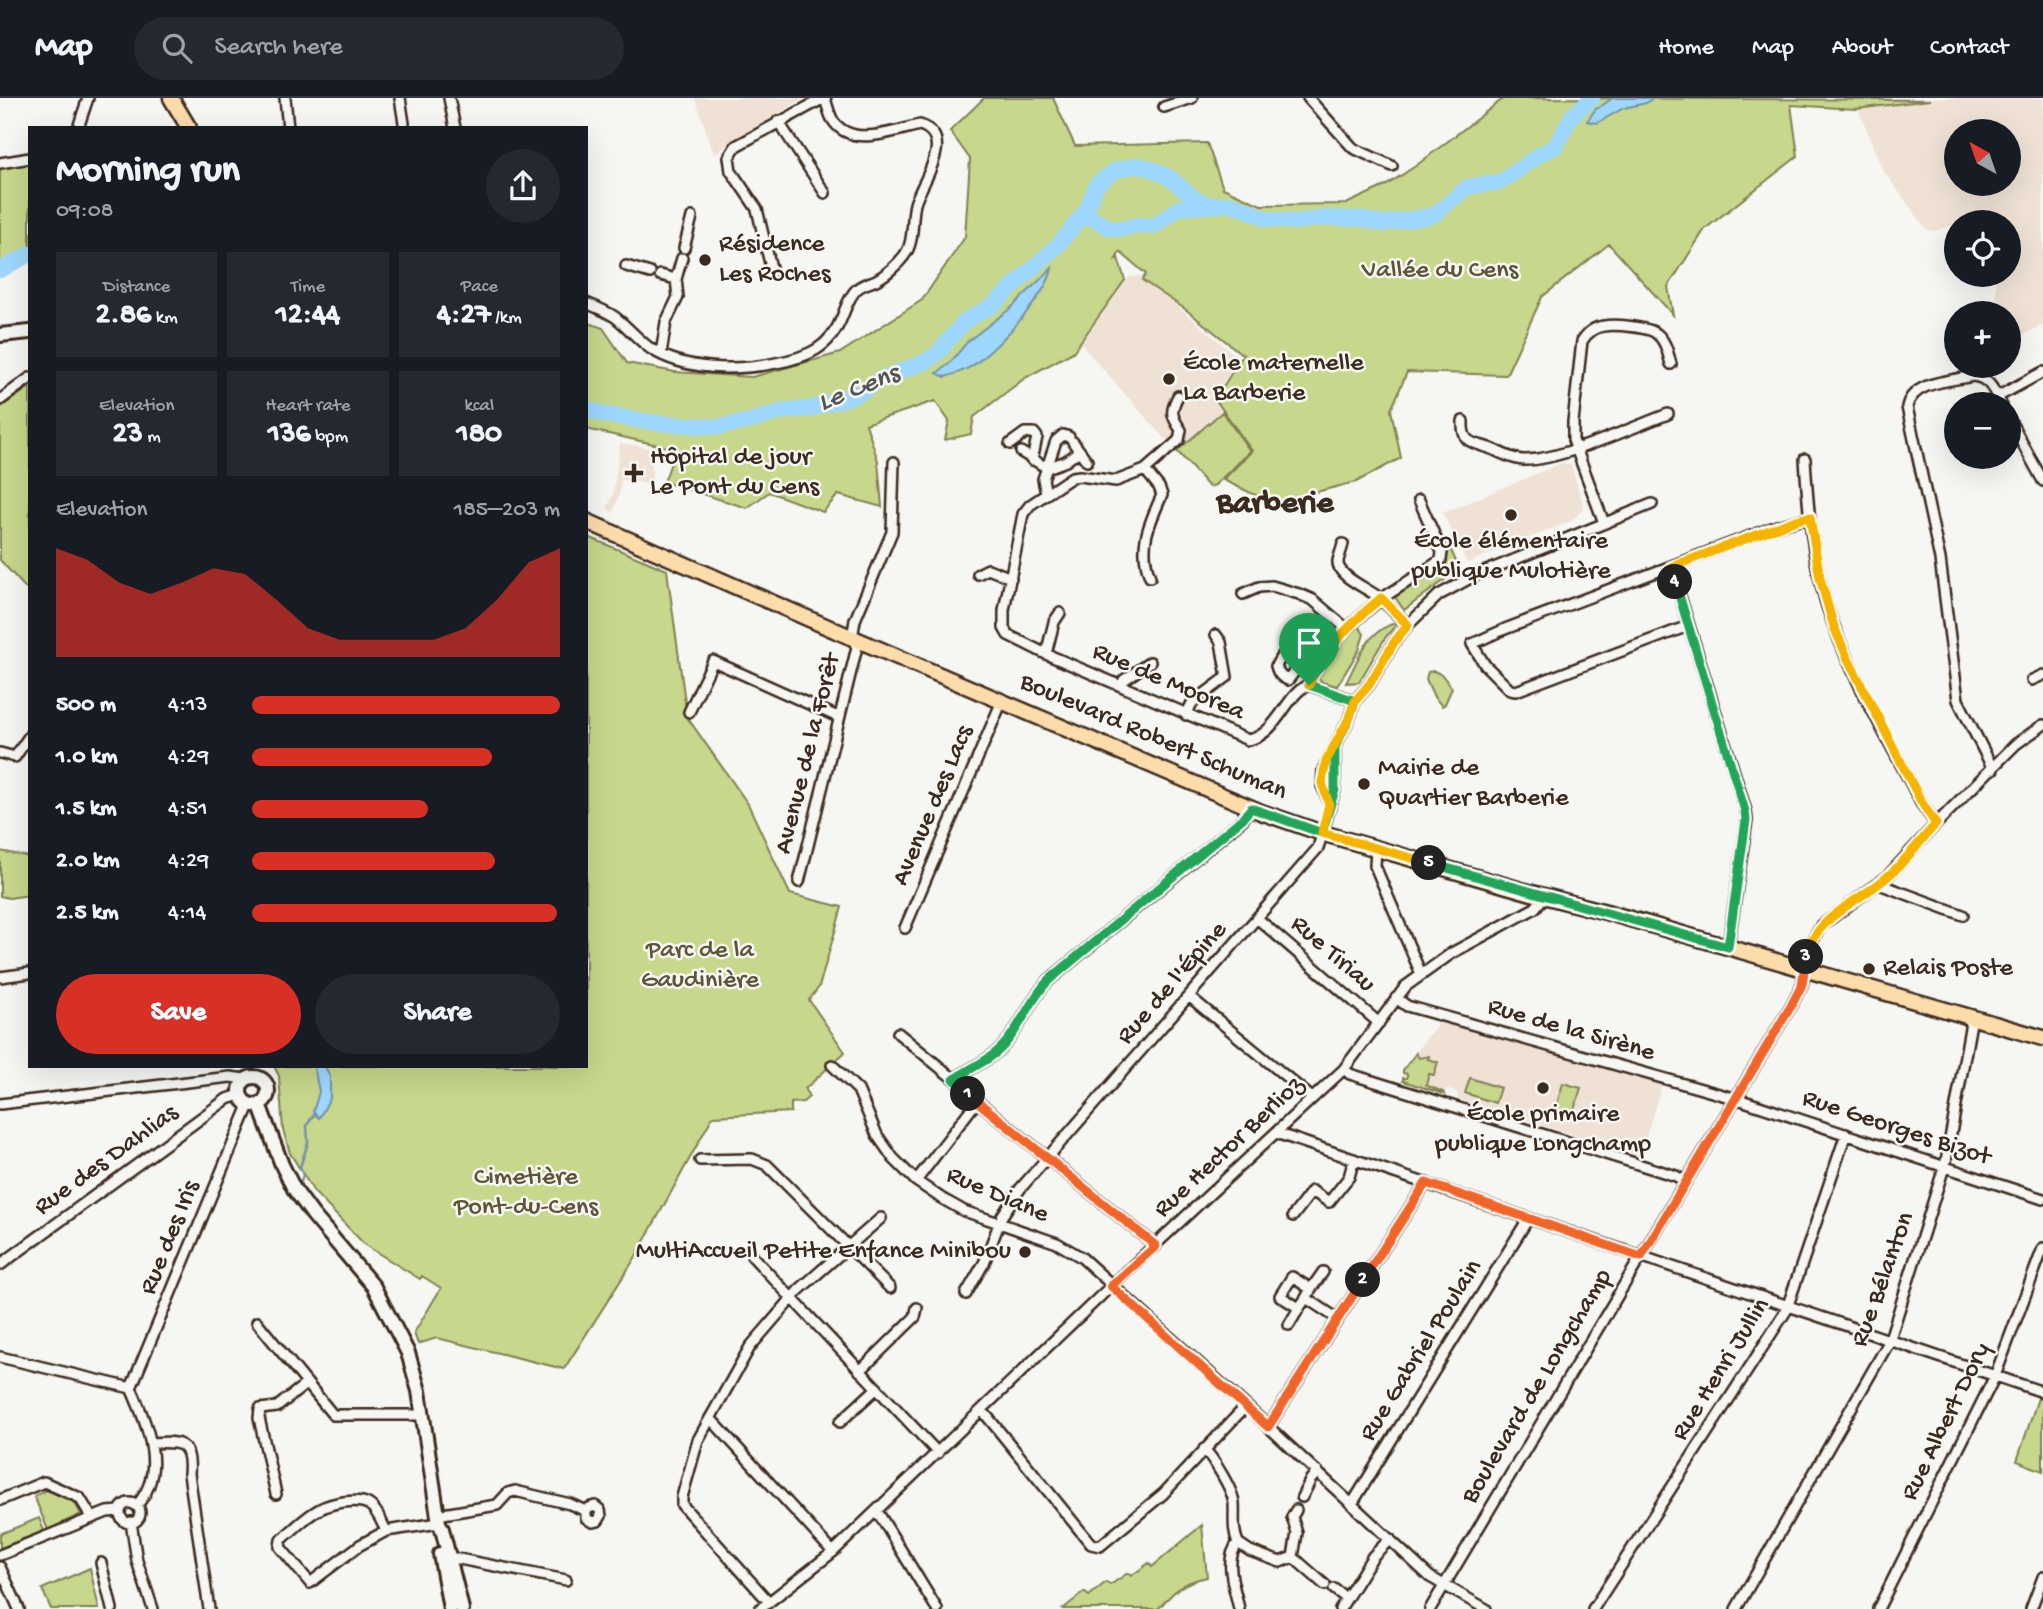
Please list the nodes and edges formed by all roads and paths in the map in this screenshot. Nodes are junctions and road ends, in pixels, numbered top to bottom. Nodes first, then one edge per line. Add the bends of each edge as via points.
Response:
1 (88, 98) edge
2 (171, 98) edge
3 (285, 98) edge
4 (400, 98) edge
5 (449, 98) edge
6 (824, 98) edge
7 (1192, 98) edge
8 (1308, 98) edge
9 (1164, 107) dead end
10 (778, 121) junction
11 (404, 123) dead end
12 (79, 126) edge
13 (188, 126) edge
14 (288, 126) edge
15 (455, 126) edge
16 (28, 158) edge
17 (0, 163) edge
18 (1392, 166) dead end
19 (825, 193) dead end
20 (692, 217) dead end
21 (626, 266) dead end
22 (772, 272) dead end
23 (650, 273) dead end
24 (660, 275) dead end
25 (676, 279) junction
26 (588, 304) edge
27 (28, 332) edge
28 (0, 335) edge
29 (661, 354) junction
30 (1671, 363) dead end
31 (2043, 372) edge
32 (28, 379) edge
33 (1994, 392) edge
34 (2012, 392) edge
35 (1178, 396) dead end
36 (0, 400) edge
37 (1668, 414) dead end
38 (1463, 421) dead end
39 (2021, 438) edge
40 (1010, 444) dead end
41 (1576, 448) junction
42 (1079, 451) junction
43 (1021, 452) dead end
44 (1805, 459) dead end
45 (1032, 460) junction
46 (1087, 461) dead end
47 (894, 462) dead end
48 (1047, 468) junction
49 (2040, 468) edge
50 (1145, 470) junction
51 (2043, 481) edge
52 (1046, 494) junction
53 (1419, 500) dead end
54 (1652, 504) dead end
55 (1810, 517) junction
56 (588, 522) edge
57 (1604, 523) junction
58 (1343, 544) dead end
59 (1671, 567) junction
60 (978, 574) dead end
61 (1150, 577) dead end
62 (1011, 578) junction
63 (1243, 594) dead end
64 (1381, 598) junction
65 (1060, 614) dead end
66 (1408, 625) junction
67 (1688, 626) junction
68 (1348, 629) junction
69 (1216, 635) dead end
70 (852, 638) junction
71 (1046, 654) junction
72 (1150, 662) dead end
73 (2043, 675) edge
74 (1292, 677) dead end
75 (2032, 680) dead end
76 (1121, 686) junction
77 (1305, 687) junction
78 (1002, 701) junction
79 (1355, 701) junction
80 (689, 712) dead end
81 (1186, 715) junction
82 (838, 717) junction
83 (2043, 725) edge
84 (28, 738) edge
85 (1335, 747) junction
86 (0, 753) edge
87 (1993, 769) junction
88 (1329, 804) junction
89 (1251, 808) junction
90 (1936, 824) junction
91 (1322, 833) junction
92 (1376, 847) junction
93 (799, 881) dead end
94 (1879, 884) junction
95 (1544, 897) junction
96 (1963, 915) dead end
97 (1258, 919) junction
98 (905, 928) dead end
99 (1728, 947) junction
100 (1805, 969) junction
101 (28, 973) edge
102 (1421, 974) junction
103 (0, 976) edge
104 (1190, 997) junction
105 (1396, 998) junction
106 (1972, 1017) junction
107 (1379, 1023) junction
108 (898, 1033) dead end
109 (2043, 1038) edge
110 (832, 1065) dead end
111 (1344, 1069) junction
112 (253, 1074) edge
113 (954, 1079) junction
114 (1312, 1098) junction
115 (1736, 1099) junction
116 (249, 1101) junction
117 (977, 1101) junction
118 (0, 1104) edge
119 (1276, 1133) junction
120 (1846, 1134) junction
121 (1047, 1158) junction
122 (700, 1160) dead end
123 (1354, 1160) junction
124 (1945, 1167) junction
125 (916, 1181) junction
126 (1686, 1182) junction
127 (1426, 1183) junction
128 (2043, 1199) edge
129 (1293, 1216) dead end
130 (881, 1218) dead end
131 (1528, 1219) junction
132 (999, 1224) junction
133 (849, 1246) junction
134 (1156, 1246) junction
135 (2043, 1248) edge
136 (752, 1256) dead end
137 (1641, 1257) junction
138 (0, 1265) edge
139 (1322, 1272) dead end
140 (1111, 1286) junction
141 (890, 1288) dead end
142 (1311, 1289) junction
143 (966, 1294) dead end
144 (792, 1298) junction
145 (1306, 1298) junction
146 (1787, 1307) junction
147 (917, 1308) dead end
148 (1299, 1308) junction
149 (1338, 1319) junction
150 (257, 1322) dead end
151 (1289, 1325) dead end
152 (1889, 1342) junction
153 (0, 1357) edge
154 (860, 1371) junction
155 (1995, 1377) junction
156 (307, 1383) junction
157 (131, 1388) junction
158 (877, 1388) junction
159 (2043, 1392) edge
160 (1246, 1406) junction
161 (982, 1410) junction
162 (423, 1415) junction
163 (710, 1418) junction
164 (840, 1422) dead end
165 (1268, 1427) junction
166 (151, 1443) junction
167 (1204, 1449) junction
168 (938, 1453) junction
169 (1318, 1472) junction
170 (276, 1494) dead end
171 (1302, 1497) dead end
172 (0, 1500) edge
173 (1352, 1504) junction
174 (136, 1506) junction
175 (1296, 1510) dead end
176 (120, 1511) junction
177 (586, 1511) dead end
178 (877, 1511) junction
179 (92, 1518) junction
180 (438, 1519) junction
181 (131, 1522) junction
182 (386, 1531) junction
183 (1390, 1539) junction
184 (1238, 1543) junction
185 (833, 1552) junction
186 (0, 1555) edge
187 (1293, 1557) junction
188 (445, 1558) junction
189 (100, 1563) dead end
190 (0, 1567) edge
191 (2043, 1577) edge
192 (566, 1580) dead end
193 (1444, 1586) junction
194 (1346, 1598) junction
195 (769, 1602) junction
196 (935, 1606) edge
197 (19, 1609) edge
198 (112, 1609) edge
199 (152, 1609) edge
200 (209, 1609) edge
201 (450, 1609) edge
202 (462, 1609) edge
203 (760, 1609) edge
204 (924, 1609) edge
205 (1239, 1609) edge
206 (1340, 1609) edge
207 (1430, 1609) edge
208 (1486, 1609) edge
209 (1593, 1609) edge
210 (1736, 1609) edge
211 (1878, 1609) edge
212 (2031, 1609) edge

1 - 12 street
2 - 13 main road
3 - 14 street
4 - 11 street
5 - 15 street
6 - 10 street
6 - 29 street via 832,118 852,135 864,137 920,125 933,134 935,161 915,204 906,254 877,280 858,287 836,334 802,356 773,364 717,368
7 - 9 street
8 - 18 street via 1353,148
10 - 19 street
10 - 22 street via 736,146 729,157 731,171 757,209
16 - 17 street
20 - 25 street
21 - 23 street
24 - 25 street
25 - 29 street via 678,297 666,322
26 - 29 street via 617,319
27 - 28 street
30 - 41 street via 1656,332 1603,326 1587,333 1579,357 1573,422
31 - 34 street
32 - 36 street
33 - 87 street via 1982,378 1973,376 1919,389 1910,396 1907,407 1941,559 1958,700
35 - 50 street via 1171,409 1181,430 1180,440
37 - 41 street
38 - 41 street via 1462,432 1468,440 1519,460
39 - 49 street
40 - 45 street via 1025,433 1034,433
41 - 57 street
42 - 46 street
42 - 48 street
42 - 48 street via 1067,438 1052,453
43 - 45 street
44 - 55 street
45 - 48 street
47 - 70 street, Avenue de la Forêt via 892,532 855,620
48 - 52 street via 1042,485
49 - 51 street
50 - 52 street via 1116,481 1076,476
50 - 61 street via 1162,495 1144,541
52 - 62 street via 1023,514
53 - 64 street, Rue de Moorea via 1442,552 1441,561
54 - 57 street
55 - 59 street
55 - 90 street via 1820,578 1840,643
56 - 70 main road, Boulevard Robert Schuman
57 - 66 street via 1448,589
58 - 64 street via 1339,570
59 - 67 street
59 - 67 street via 1472,644 1485,665 1516,691
60 - 62 street via 988,569
62 - 71 street, Rue de Moorea via 1004,610 1006,632
63 - 68 street via 1272,586 1299,594
64 - 66 street
64 - 68 street, Rue de Moorea
65 - 71 street
66 - 79 street
67 - 99 street via 1745,811
68 - 77 street, Rue de Moorea
69 - 81 street via 1227,677 1192,703
70 - 78 main road, Boulevard Robert Schuman
70 - 82 street, Avenue de la Forêt via 857,647
71 - 76 street, Rue de Moorea
72 - 76 street
73 - 75 street
74 - 77 street
76 - 81 street, Rue de Moorea
77 - 79 street
77 - 81 street, Rue de Moorea via 1268,730 1251,740
78 - 89 main road, Boulevard Robert Schuman
78 - 98 street, Avenue des Lacs
79 - 85 street
80 - 82 street via 713,661
82 - 93 street, Avenue de la Forêt
83 - 87 street, Boulevard de Longchamp
84 - 86 street via 15,757
85 - 88 street, Rue de l'Épine via 1336,779
85 - 88 street via 1322,775
87 - 90 street, Boulevard de Longchamp
88 - 91 street, Rue de l'Épine
89 - 91 main road, Boulevard Robert Schuman
89 - 113 street via 1048,981 998,1051
90 - 94 street, Boulevard de Longchamp
91 - 92 main road, Boulevard Robert Schuman
91 - 97 street, Rue de l'Épine via 1315,851
92 - 95 main road, Boulevard Robert Schuman
92 - 102 street via 1375,866
94 - 96 street
94 - 100 street, Boulevard de Longchamp via 1821,926
95 - 99 main road, Boulevard Robert Schuman
95 - 102 street, Rue Hector Berlioz via 1527,914
97 - 104 street, Rue de l'Épine
97 - 107 street, Rue Tiriau
99 - 100 main road, Boulevard Robert Schuman
100 - 106 main road, Boulevard Robert Schuman
100 - 115 street, Boulevard de Longchamp via 1791,1006
101 - 103 street
102 - 105 street, Rue Hector Berlioz
104 - 114 street
104 - 121 street, Rue de l'Épine
105 - 107 street, Rue Hector Berlioz
105 - 115 street, Rue de la Sirène via 1407,1006
106 - 109 main road, Boulevard Robert Schuman
106 - 124 street, Rue Bélanton
107 - 111 street, Rue Hector Berlioz
108 - 113 street
110 - 125 street, Rue Diane via 858,1090 877,1135
111 - 114 street, Rue Hector Berlioz
111 - 126 street
112 - 116 street via 240,1086
112 - 116 street via 268,1089 266,1098
112 - 118 street
113 - 117 street
114 - 119 street, Rue Hector Berlioz
115 - 120 street, Rue Georges Bizot
115 - 126 street, Boulevard de Longchamp
116 - 138 street, Rue des Dahlias via 227,1100
116 - 157 street, Rue des Iris
116 - 162 street via 298,1195 389,1312 411,1362
117 - 121 street
117 - 125 street
119 - 123 street
119 - 134 street, Rue Hector Berlioz
120 - 124 street, Rue Georges Bizot
120 - 146 street, Rue Henri Jullin
121 - 132 street, Rue de l'Épine via 1020,1189
121 - 134 street
122 - 133 street via 752,1159 767,1165
123 - 127 street
123 - 129 street via 1349,1177 1329,1202 1312,1191
124 - 128 street, Rue Georges Bizot
124 - 152 street, Rue Bélanton
125 - 132 street, Rue Diane via 951,1204
126 - 137 street, Boulevard de Longchamp
127 - 131 street
127 - 149 street
130 - 133 street
131 - 137 street
131 - 173 street, Rue Gabriel Poulain
132 - 140 street, Rue Diane via 1068,1248
132 - 143 street, Rue de l'Épine via 979,1275
133 - 141 street
133 - 144 street
134 - 140 street, Rue Hector Berlioz
135 - 155 street, Rue Albert Dory
136 - 144 street
137 - 146 street
137 - 193 street, Boulevard de Longchamp
139 - 142 street
140 - 160 street, Rue Diane
140 - 161 street, Rue Hector Berlioz
142 - 145 street
142 - 148 street via 1292,1277 1276,1298
144 - 154 street
144 - 163 street via 750,1347
145 - 148 street
145 - 149 street
146 - 152 street
146 - 209 street, Rue Henri Jullin
147 - 154 street via 915,1317
148 - 151 street
149 - 165 street
150 - 156 street
152 - 155 street
152 - 210 street, Rue Bélanton
153 - 157 street
154 - 158 street
155 - 159 street
155 - 211 street, Rue Albert Dory
156 - 162 street via 333,1415
156 - 170 street via 277,1408 260,1409
157 - 166 street
158 - 164 street
158 - 168 street
160 - 165 street, Rue Diane
160 - 167 street
161 - 167 street via 1095,1546 1163,1494
161 - 168 street, Rue Hector Berlioz
162 - 180 street
163 - 185 street
163 - 195 street via 694,1453 682,1505
165 - 169 street, Rue Diane
166 - 174 street via 152,1478
166 - 200 street via 176,1441 186,1449
167 - 184 street via 1231,1490
168 - 178 street, Rue Hector Berlioz
169 - 171 street
169 - 173 street, Rue Diane
172 - 179 street via 44,1482 80,1498
173 - 183 street, Rue Diane
174 - 176 street via 128,1503
174 - 181 street via 138,1517
175 - 187 street via 1292,1517 1297,1533
176 - 179 street
176 - 181 street via 123,1520
177 - 180 street via 515,1492 497,1505
178 - 185 street, Rue Hector Berlioz
178 - 196 street
179 - 186 street
180 - 182 street
180 - 188 street
181 - 199 street via 136,1561
182 - 182 street via 369,1505 338,1504 320,1509 281,1540 280,1547 310,1583
183 - 193 street, Rue Diane
183 - 194 street
184 - 187 street via 1280,1562
184 - 205 street via 1230,1561
185 - 195 street, Rue Hector Berlioz
187 - 194 street
188 - 192 street
188 - 201 street
188 - 202 street
189 - 198 street
190 - 197 street
191 - 212 street
193 - 207 street, Boulevard de Longchamp
193 - 208 street, Rue Diane
194 - 206 street
195 - 203 street, Rue Hector Berlioz
196 - 204 street

